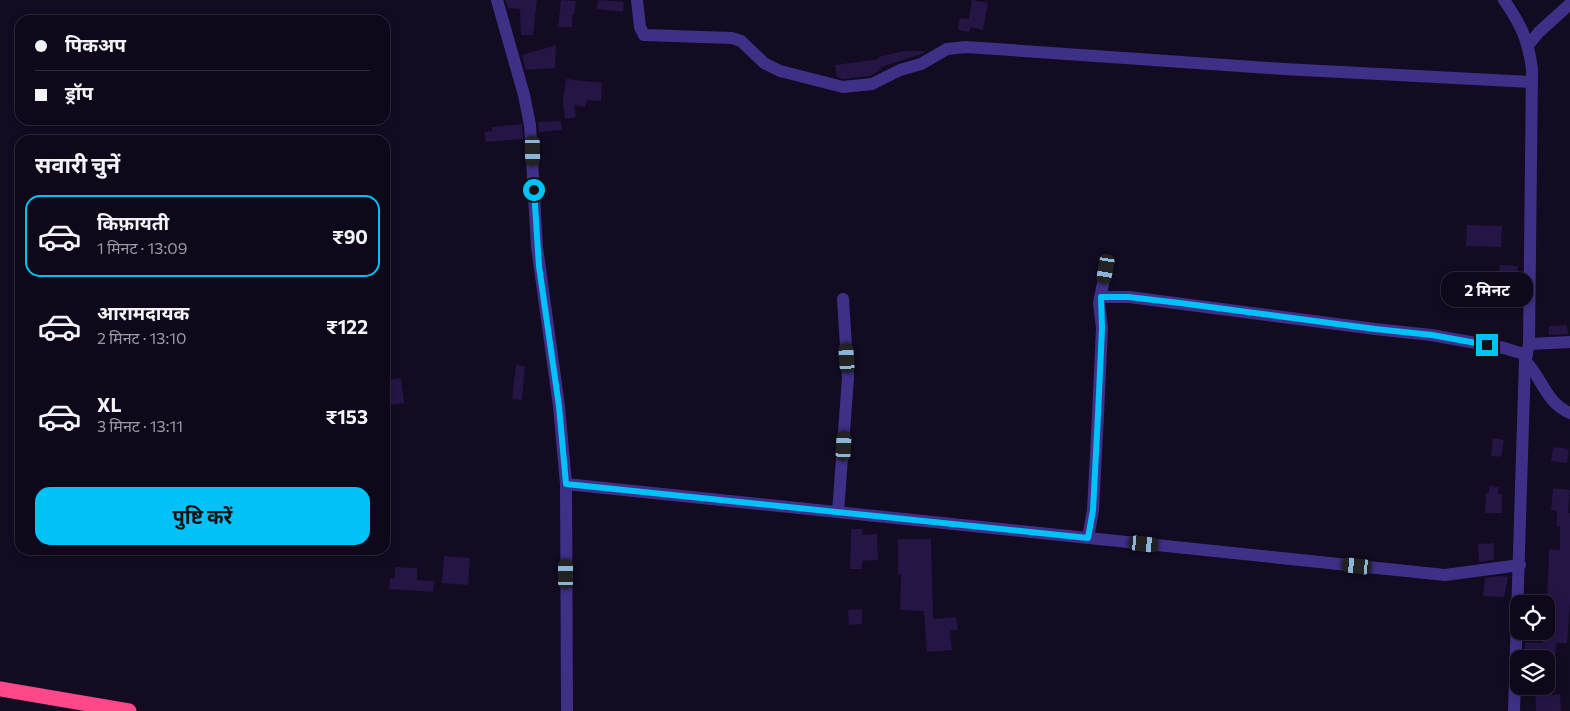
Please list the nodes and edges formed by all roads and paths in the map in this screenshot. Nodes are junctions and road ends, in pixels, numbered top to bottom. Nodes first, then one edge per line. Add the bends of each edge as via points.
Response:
1 (497, 0) edge
2 (637, 0) edge
3 (1504, 0) edge
4 (1570, 4) edge
5 (1528, 44) junction
6 (1532, 82) junction
7 (1106, 269) dead end
8 (1101, 297) junction
9 (843, 299) dead end
10 (1570, 342) edge
11 (1527, 353) junction
12 (1570, 413) edge
13 (566, 484) junction
14 (838, 512) junction
15 (1088, 538) junction
16 (1520, 565) junction
17 (0, 689) edge
18 (129, 711) edge
19 (567, 711) edge
20 (1514, 711) edge

1 - 13 street via 530,125 537,247 559,406
2 - 6 street via 644,35 732,38 741,41 764,63 780,71 843,87 872,84 900,70 922,64 947,49 966,47
3 - 5 street via 1523,28
4 - 5 street
5 - 6 street
6 - 11 street
7 - 8 street
8 - 11 street via 1128,297 1432,335
8 - 15 street via 1093,510
9 - 14 street via 848,378
10 - 11 street
11 - 12 street via 1550,400
11 - 16 street
13 - 14 street
13 - 19 street
14 - 15 street
15 - 16 street via 1444,575
16 - 20 street
17 - 18 highway

